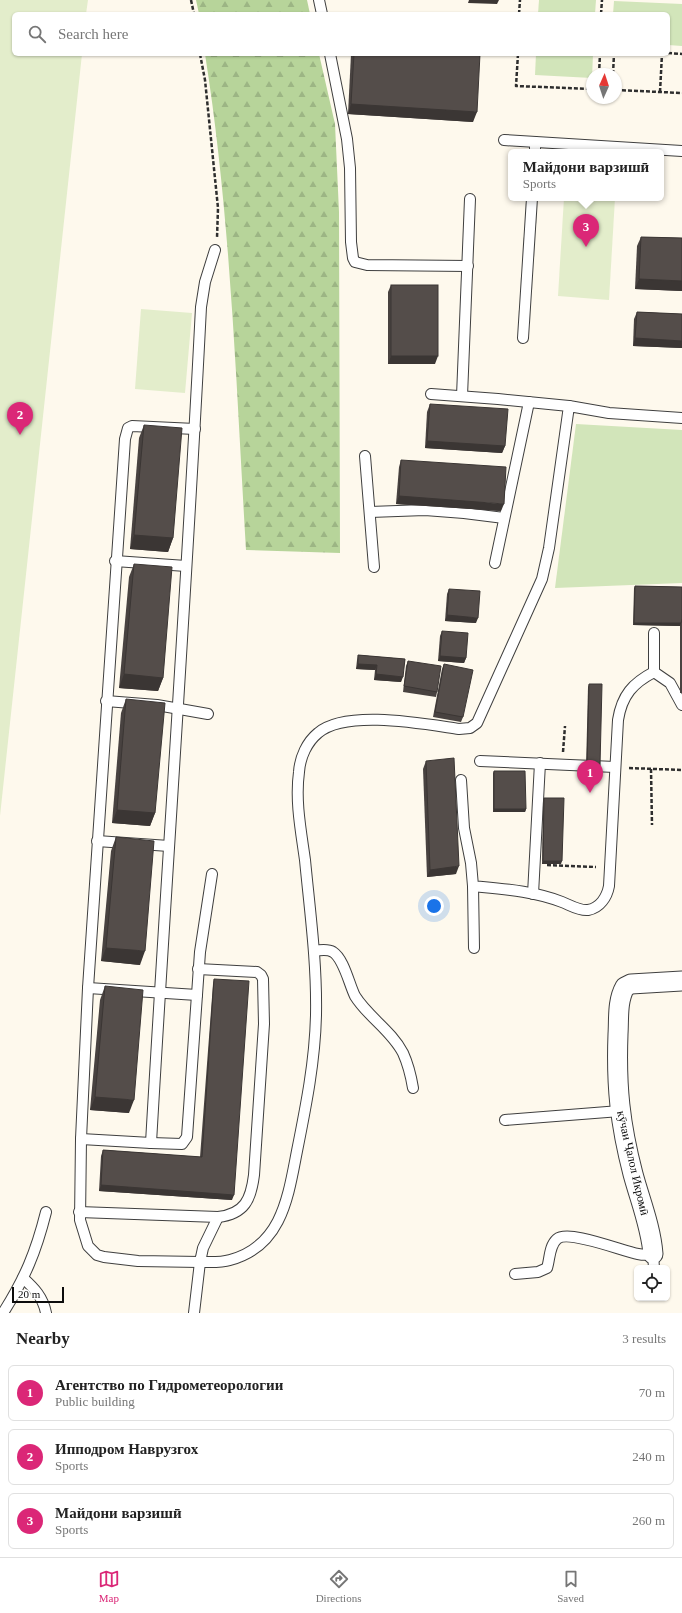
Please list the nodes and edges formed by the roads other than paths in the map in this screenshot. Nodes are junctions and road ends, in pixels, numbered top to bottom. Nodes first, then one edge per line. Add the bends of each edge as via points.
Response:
1 (319, 0) edge
2 (322, 12) edge
3 (330, 56) edge
4 (504, 140) dead end
5 (535, 147) edge
6 (608, 149) edge
7 (664, 151) edge
8 (682, 151) edge
9 (470, 199) dead end
10 (532, 201) edge
11 (215, 250) road end
12 (468, 266) junction
13 (524, 338) dead end
14 (431, 394) dead end
15 (462, 396) junction
16 (529, 402) junction
17 (568, 406) junction
18 (682, 418) edge
19 (195, 429) junction
20 (365, 456) dead end
21 (370, 512) junction
22 (504, 518) junction
23 (115, 561) junction
24 (495, 563) dead end
25 (186, 566) junction
26 (374, 567) dead end
27 (654, 633) dead end
28 (654, 672) junction
29 (106, 701) junction
30 (682, 705) edge
31 (179, 709) junction
32 (208, 714) dead end
33 (480, 761) dead end
34 (540, 763) junction
35 (615, 767) junction
36 (461, 780) dead end
37 (97, 841) junction
38 (169, 846) junction
39 (212, 874) dead end
40 (473, 886) junction
41 (533, 894) junction
42 (474, 948) dead end
43 (314, 950) junction
44 (198, 969) junction
45 (682, 981) edge
46 (88, 988) junction
47 (159, 992) junction
48 (197, 995) junction
49 (413, 1088) dead end
50 (620, 1111) junction
51 (505, 1120) dead end
52 (81, 1139) junction
53 (151, 1143) junction
54 (46, 1212) dead end
55 (80, 1212) junction
56 (218, 1217) junction
57 (654, 1261) edge
58 (200, 1262) junction
59 (515, 1274) dead end
60 (23, 1278) junction
61 (3, 1313) edge
62 (46, 1313) edge
63 (194, 1313) edge

1 - 2 lane
3 - 12 lane via 347,139 352,258 355,262 367,265
4 - 5 lane
5 - 6 lane
7 - 8 lane
9 - 12 lane
10 - 13 lane
11 - 19 lane via 202,296
12 - 15 lane
14 - 15 lane
15 - 16 lane
16 - 17 lane
16 - 22 lane
17 - 18 lane
17 - 43 lane via 544,574 477,723 466,729 379,720 340,722 331,724 316,734 303,754 298,772 298,797
19 - 23 lane via 138,425 128,428 124,439
19 - 25 lane
20 - 21 lane
21 - 22 lane via 425,510
21 - 26 lane
22 - 24 lane
23 - 25 lane
23 - 29 lane
25 - 31 lane
27 - 28 lane
28 - 30 lane via 670,683
28 - 35 lane via 634,685 623,701 618,720
29 - 31 lane
29 - 37 lane
31 - 32 lane
31 - 38 lane
33 - 34 lane
34 - 35 lane
34 - 41 lane
35 - 41 lane via 608,894 600,904 590,910 578,909
36 - 40 lane via 464,828
37 - 38 lane
37 - 46 lane
38 - 47 lane
39 - 44 lane
40 - 41 lane
40 - 42 lane
43 - 49 lane via 328,950 337,956 355,995 372,1017 389,1033 402,1052
43 - 58 lane via 316,1017 312,1064 307,1104 282,1214 266,1240 248,1253 229,1260
44 - 48 lane
44 - 56 lane via 257,972 261,975 263,985 264,1024 253,1185 247,1202 241,1209 231,1215
45 - 50 street, кӯчаи Ҷалол Икромӣ via 631,984 622,992 617,1080
46 - 47 lane
46 - 52 lane
47 - 48 lane
47 - 53 lane
48 - 53 lane via 187,1137 182,1144 177,1145
50 - 51 lane
50 - 57 street, кӯчаи Ҷалол Икромӣ via 650,1234
52 - 53 lane
52 - 55 lane
54 - 60 lane via 36,1248
55 - 56 lane
55 - 58 lane via 85,1238 97,1255 132,1260
56 - 58 lane via 203,1248
57 - 59 lane via 584,1239 563,1236 552,1246 547,1268 538,1272
58 - 63 lane
60 - 61 lane
60 - 62 lane via 41,1297

